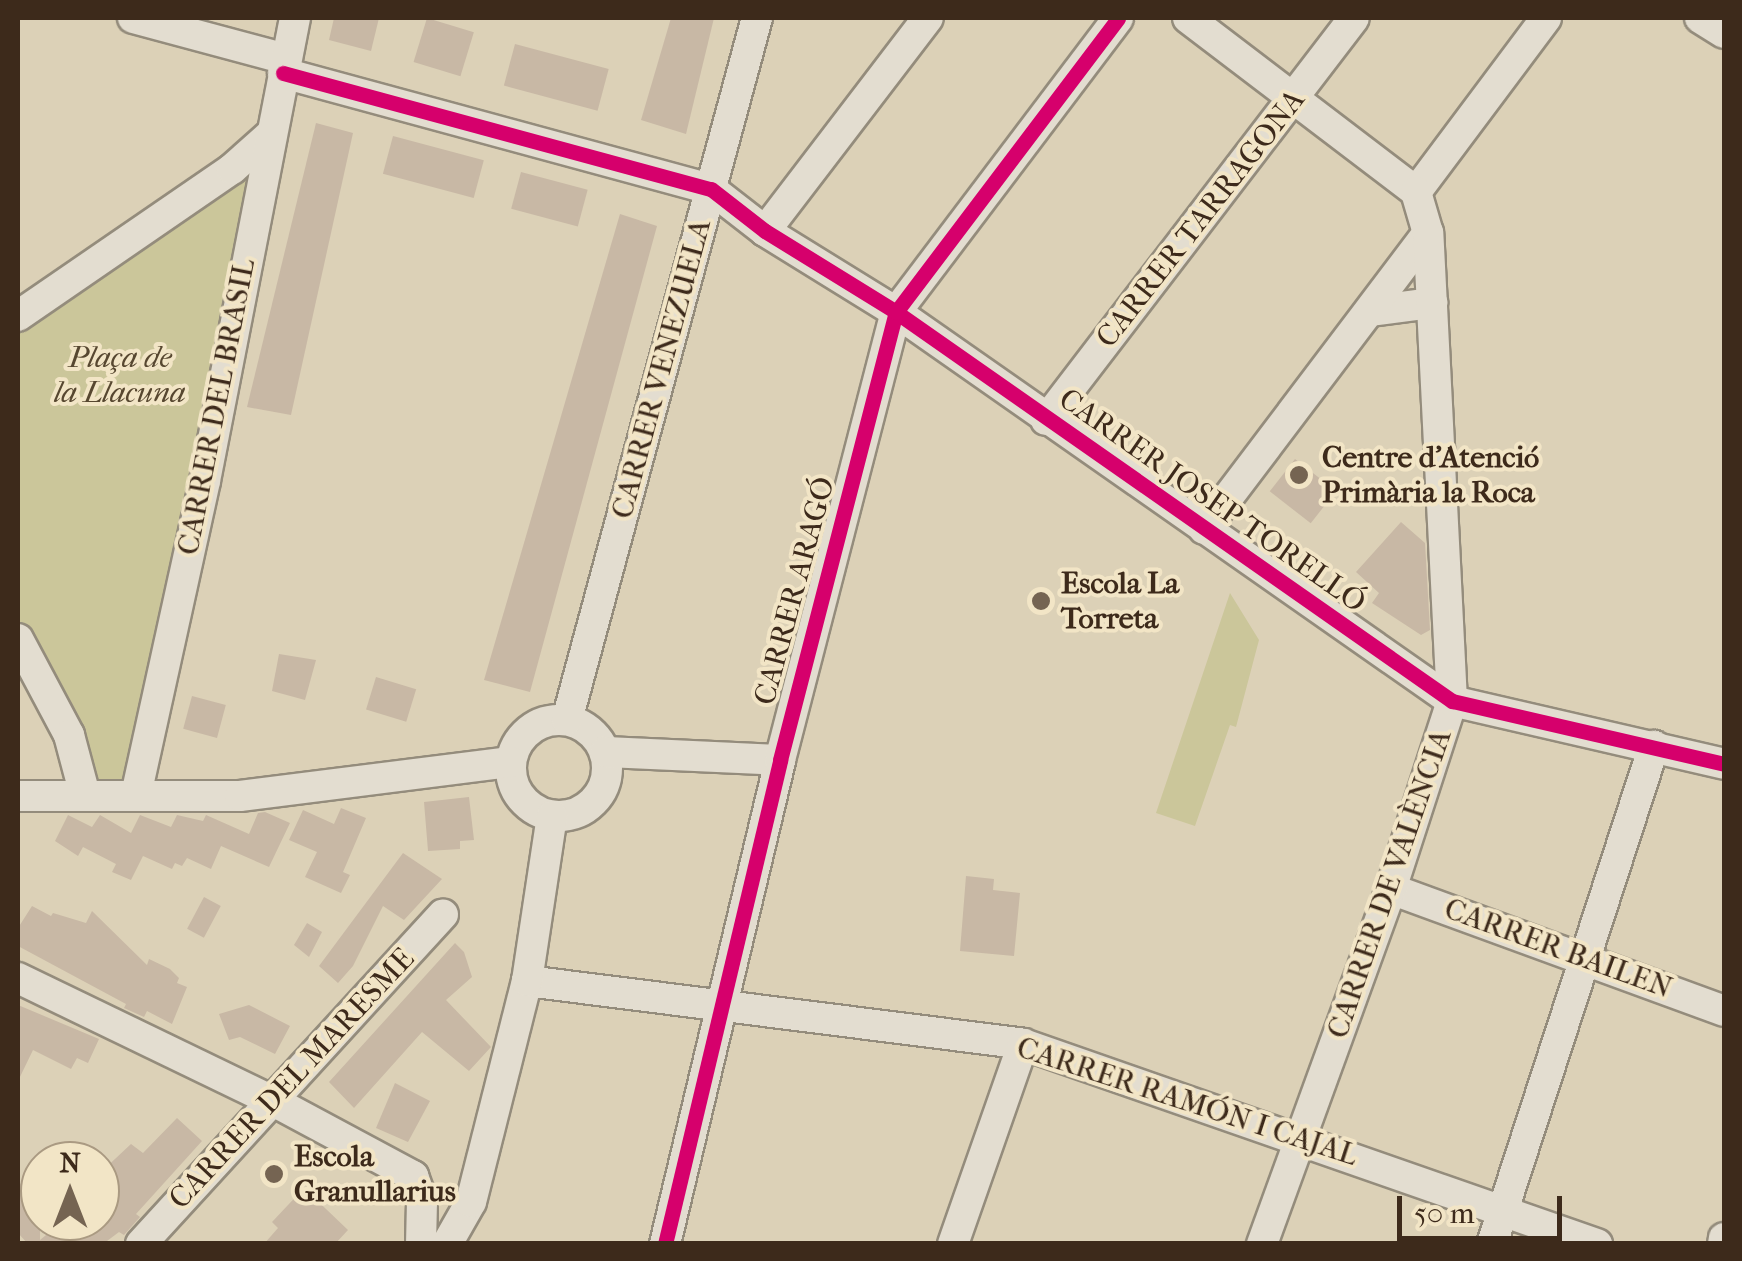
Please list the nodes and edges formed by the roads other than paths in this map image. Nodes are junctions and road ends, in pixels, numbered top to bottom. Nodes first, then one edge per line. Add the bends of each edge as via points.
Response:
1 (133, 18) edge
2 (295, 18) edge
3 (757, 18) edge
4 (928, 18) edge
5 (1118, 18) edge
6 (1188, 18) edge
7 (1354, 18) edge
8 (1546, 18) edge
9 (1700, 18) edge
10 (1724, 34) edge
11 (284, 66) junction
12 (1292, 102) junction
13 (269, 136) junction
14 (710, 189) junction
15 (1416, 192) junction
16 (765, 231) junction
17 (1428, 232) junction
18 (1432, 303) junction
19 (1370, 311) junction
20 (896, 312) junction
21 (18, 316) edge
22 (1046, 420) junction
23 (1204, 529) junction
24 (18, 639) edge
25 (1452, 701) junction
26 (567, 720) junction
27 (1654, 746) junction
28 (605, 752) junction
29 (780, 760) junction
30 (511, 762) junction
31 (1724, 764) edge
32 (85, 795) junction
33 (136, 795) junction
34 (18, 796) edge
35 (552, 816) junction
36 (1390, 889) junction
37 (443, 915) dead end
38 (1584, 958) junction
39 (18, 978) edge
40 (527, 981) junction
41 (720, 1006) junction
42 (1724, 1011) edge
43 (1023, 1044) junction
44 (275, 1102) junction
45 (1302, 1137) junction
46 (1503, 1210) junction
47 (427, 1243) edge
48 (140, 1244) edge
49 (665, 1244) edge
50 (953, 1244) edge
51 (1262, 1244) edge
52 (1492, 1244) edge
53 (1596, 1244) edge

1 - 11 street
2 - 11 street, CARRER DEL BRASIL
3 - 14 street, CARRER VENEZUELA
4 - 16 street
5 - 20 street, CARRER ARAGÓ
6 - 12 street
7 - 12 street, CARRER TARRAGONA
8 - 15 street
9 - 10 street
11 - 13 street, CARRER DEL BRASIL
11 - 14 street
12 - 15 street
12 - 22 street, CARRER TARRAGONA
13 - 21 street via 232,169
13 - 33 street, CARRER DEL BRASIL via 205,481
14 - 16 street, CARRER JOSEP TORELLÓ
14 - 26 street, CARRER VENEZUELA
15 - 17 street, CARRER DE VALÈNCIA
16 - 20 street, CARRER JOSEP TORELLÓ
17 - 18 street, CARRER DE VALÈNCIA
17 - 19 street
18 - 19 street
18 - 25 street, CARRER DE VALÈNCIA
19 - 23 street
20 - 22 street, CARRER JOSEP TORELLÓ
20 - 29 street, CARRER ARAGÓ
22 - 23 street, CARRER JOSEP TORELLÓ
23 - 25 street, CARRER JOSEP TORELLÓ
24 - 32 street via 69,735
25 - 27 street, CARRER JOSEP TORELLÓ
25 - 36 street, CARRER DE VALÈNCIA
26 - 28 street via 584,727
26 - 30 street via 528,732
27 - 31 street, CARRER JOSEP TORELLÓ
27 - 38 street
28 - 29 street
28 - 35 street via 601,793 574,814
29 - 41 street, CARRER ARAGÓ
30 - 33 street via 240,796
30 - 35 street via 523,800
32 - 33 street
32 - 34 street
35 - 40 street
36 - 38 street, CARRER BAILEN
36 - 45 street, CARRER DE VALÈNCIA
37 - 44 street, CARRER DEL MARESME
38 - 42 street, CARRER BAILEN
38 - 46 street
39 - 44 street
40 - 41 street, CARRER RAMÓN I CAJAL
40 - 47 street via 471,1202
41 - 43 street, CARRER RAMÓN I CAJAL
41 - 49 street, CARRER ARAGÓ
43 - 45 street, CARRER RAMÓN I CAJAL
43 - 50 street
44 - 47 street via 413,1176
44 - 48 street, CARRER DEL MARESME
45 - 46 street, CARRER RAMÓN I CAJAL
45 - 51 street, CARRER DE VALÈNCIA
46 - 52 street
46 - 53 street, CARRER RAMÓN I CAJAL

